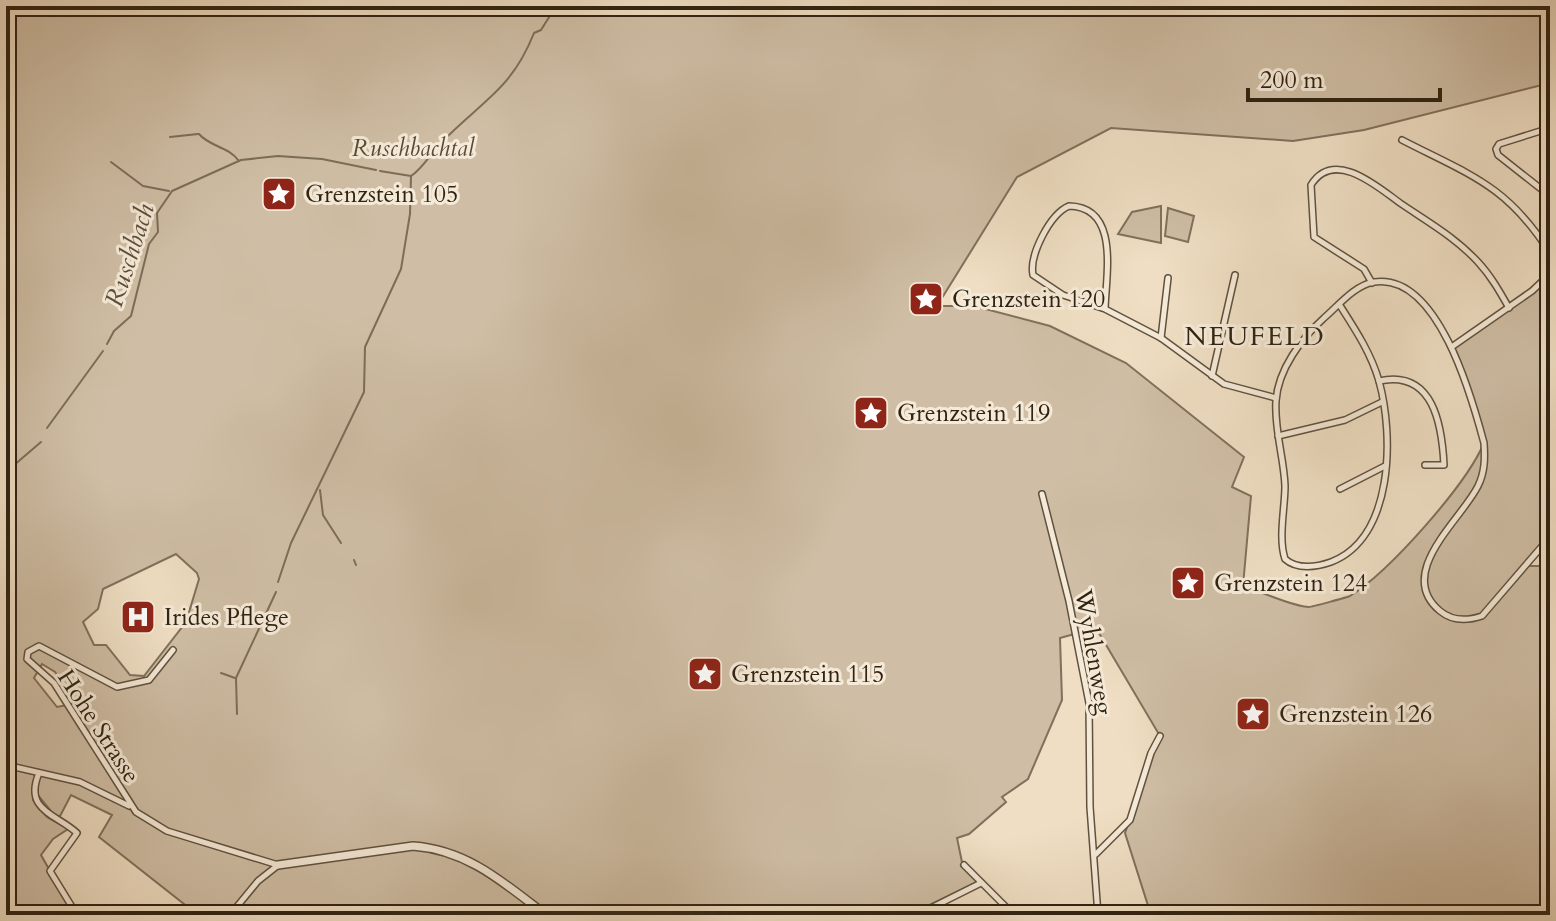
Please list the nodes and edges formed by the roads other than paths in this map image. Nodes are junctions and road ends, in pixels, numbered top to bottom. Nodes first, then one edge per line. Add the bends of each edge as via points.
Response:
1 (1550, 128) edge
2 (1402, 140) dead end
3 (1550, 196) edge
4 (1550, 253) edge
5 (1550, 274) edge
6 (1235, 275) dead end
7 (1168, 278) dead end
8 (1372, 283) junction
9 (1339, 304) junction
10 (1509, 308) junction
11 (1105, 309) junction
12 (1161, 338) junction
13 (1453, 346) junction
14 (1212, 376) junction
15 (1379, 381) junction
16 (1276, 398) junction
17 (1382, 402) junction
18 (1278, 436) junction
19 (1425, 465) dead end
20 (1385, 466) junction
21 (1340, 489) dead end
22 (1042, 494) dead end
23 (1550, 537) edge
24 (173, 650) dead end
25 (1160, 736) dead end
26 (6, 765) edge
27 (39, 773) junction
28 (131, 807) junction
29 (1095, 854) junction
30 (278, 865) junction
31 (964, 865) dead end
32 (981, 883) junction
33 (77, 915) edge
34 (230, 915) edge
35 (546, 915) edge
36 (917, 915) edge
37 (1014, 915) edge
38 (1098, 915) edge

1 - 3 street via 1496,149
2 - 4 street via 1495,188 1514,204
5 - 10 street
6 - 14 street
7 - 12 street
8 - 9 street
8 - 10 street via 1364,269 1314,237 1311,185 1324,173 1364,176 1447,233 1480,264
8 - 13 street via 1386,282 1412,296
9 - 15 street
9 - 16 street via 1297,347
10 - 13 street
11 - 11 street via 1104,228 1091,211 1069,206 1054,217 1032,262 1033,275 1063,295
11 - 12 street
12 - 14 street
13 - 23 street via 1485,458 1479,485 1433,550 1426,577 1428,597 1449,616 1482,616
14 - 16 street via 1236,390
15 - 17 street
15 - 19 street via 1407,382 1432,404 1442,426 1444,465
16 - 18 street
17 - 18 street via 1345,420
17 - 20 street
18 - 20 street via 1284,476 1283,554 1295,566 1328,563 1360,543 1379,508
20 - 21 street
22 - 29 street, Wyhlenweg via 1089,703
24 - 28 street, Hohe Strasse via 149,680 117,687 48,649 39,646 28,652 27,659 54,683
25 - 29 street via 1130,820
26 - 27 street, Hohe Strasse
27 - 28 street, Hohe Strasse via 80,782
27 - 33 street via 39,803 77,833 50,871
28 - 30 street, Hohe Strasse via 167,831
29 - 38 street, Wyhlenweg
30 - 34 street
30 - 35 street via 431,847 479,865
31 - 32 street
32 - 36 street
32 - 37 street

